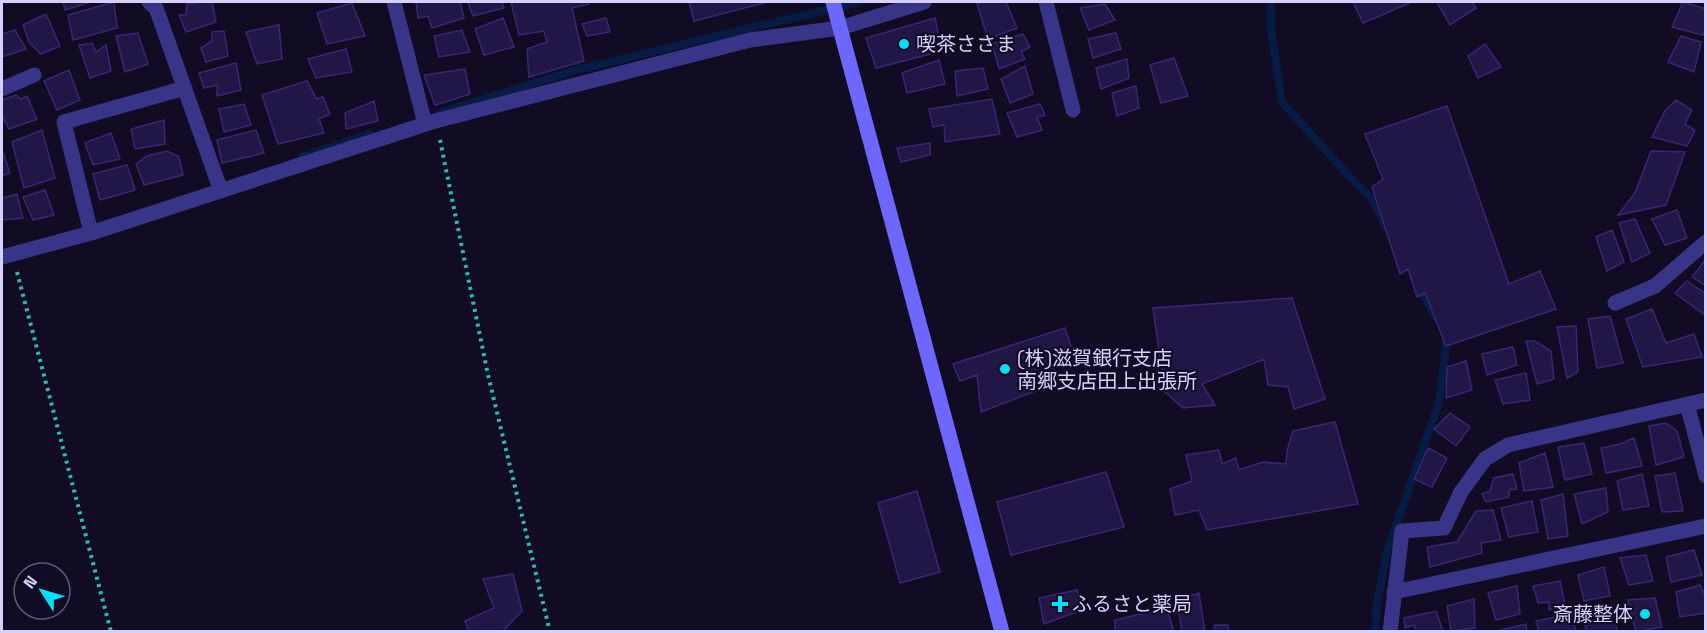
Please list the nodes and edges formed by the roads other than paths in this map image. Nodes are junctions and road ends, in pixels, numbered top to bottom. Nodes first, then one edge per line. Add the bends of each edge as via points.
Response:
1 (149, 2) edge
2 (394, 2) edge
3 (833, 2) edge
4 (924, 2) edge
5 (1046, 2) edge
6 (840, 28) junction
7 (34, 75) dead end
8 (184, 88) junction
9 (2, 89) edge
10 (1073, 110) dead end
11 (430, 123) junction
12 (221, 191) junction
13 (91, 233) junction
14 (1706, 242) edge
15 (7, 255) edge
16 (1615, 303) dead end
17 (1706, 400) edge
18 (1687, 404) junction
19 (1706, 476) edge
20 (1706, 526) edge
21 (1394, 592) junction
22 (1002, 632) edge
23 (1390, 632) edge

1 - 8 street via 156,8
2 - 11 street
3 - 6 street
4 - 6 street
5 - 10 street
6 - 11 street via 750,40
6 - 22 street
7 - 9 street
8 - 12 street
8 - 13 street via 64,122
11 - 12 street
12 - 13 street
13 - 15 street
14 - 16 street via 1655,286
17 - 18 street
18 - 19 street
18 - 21 street via 1508,445 1485,459 1461,492 1444,528 1402,531
20 - 21 street
21 - 23 street

